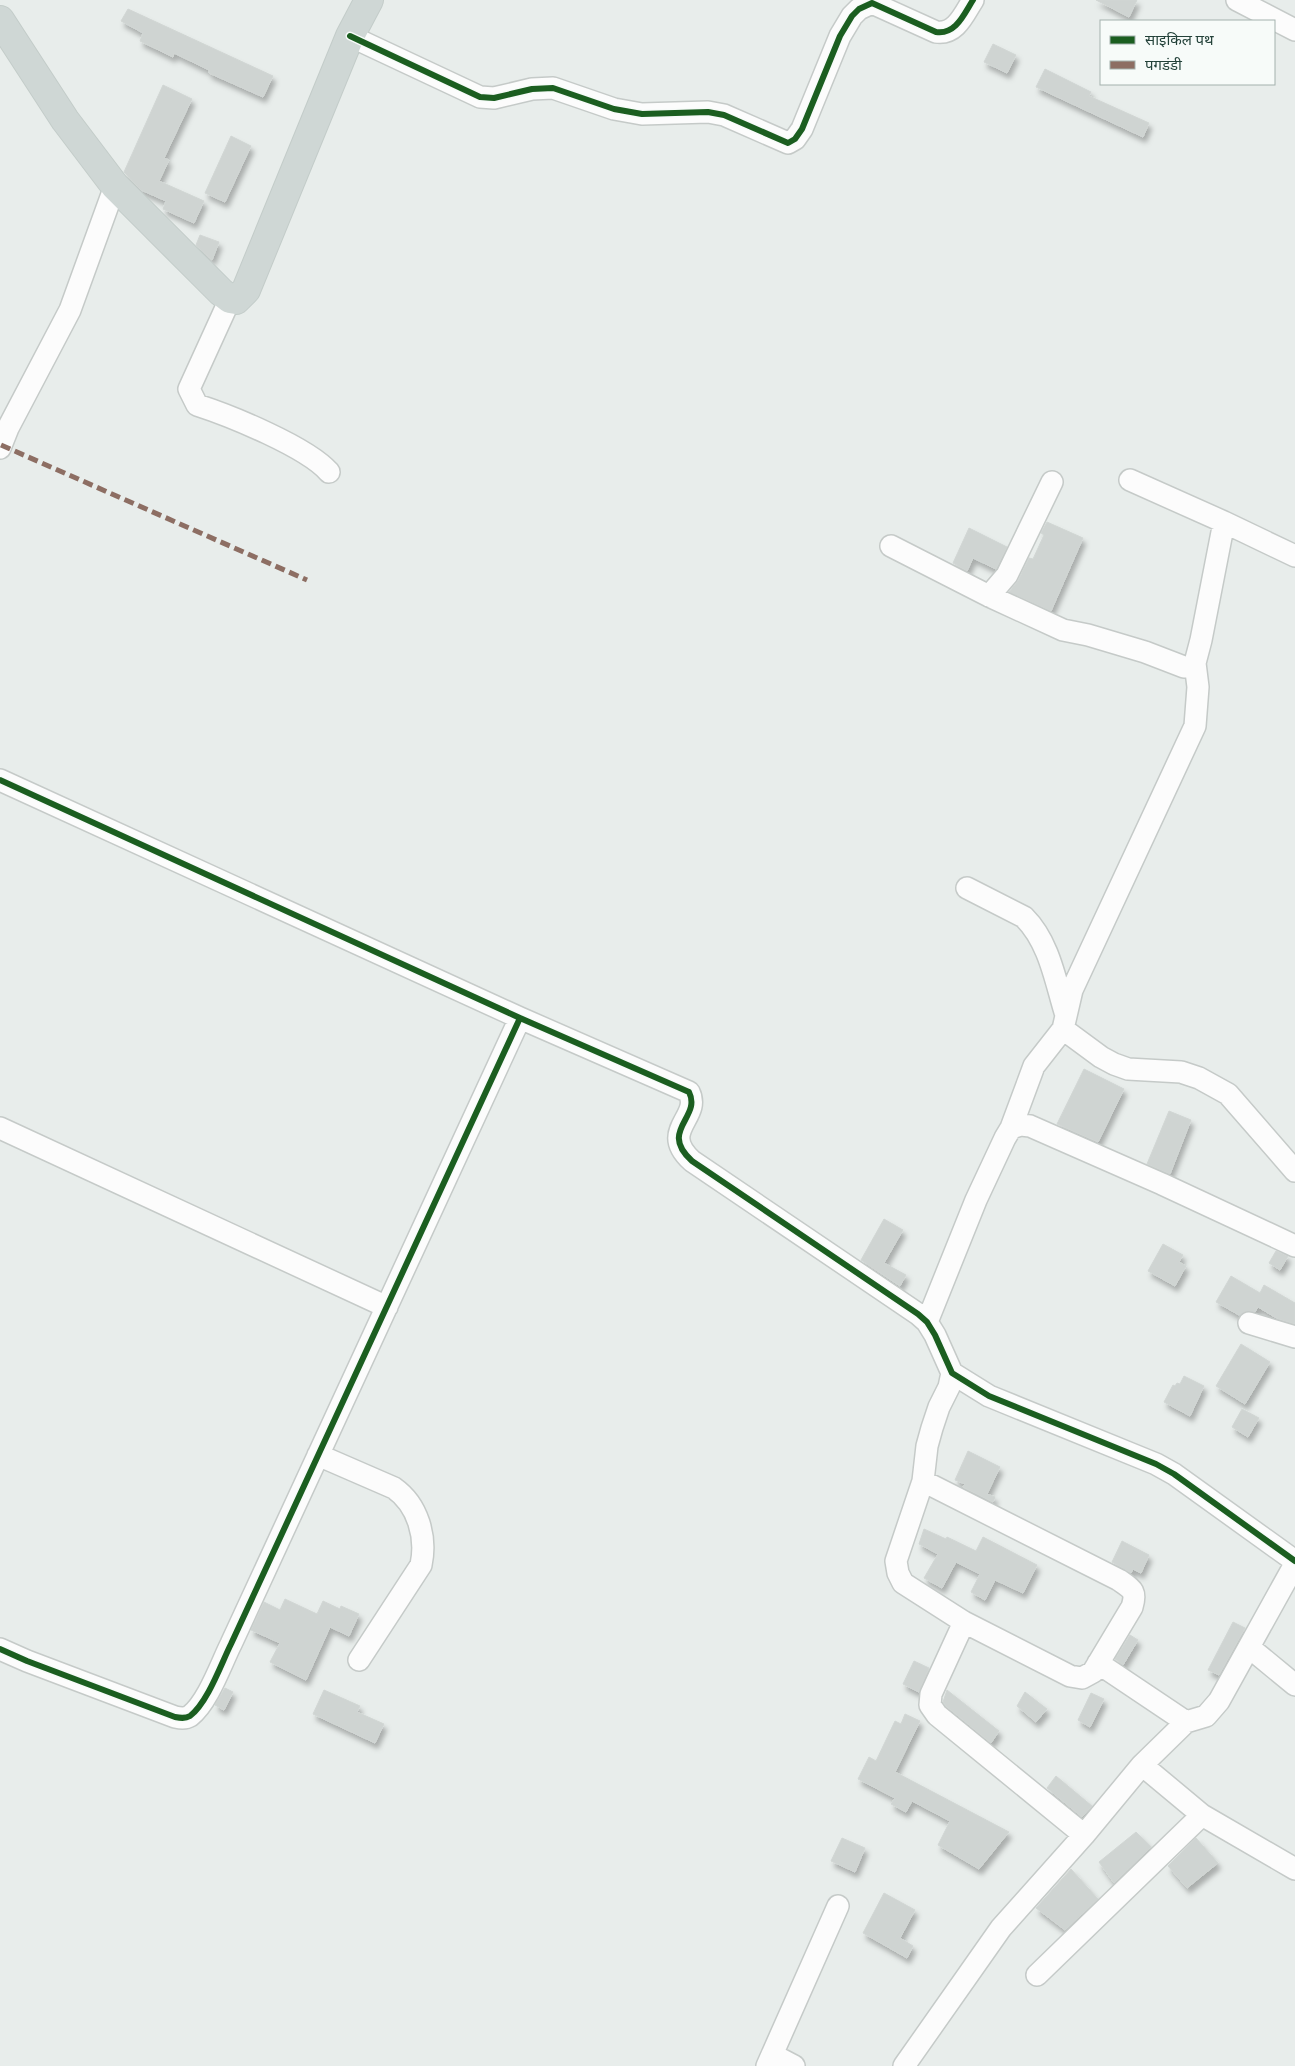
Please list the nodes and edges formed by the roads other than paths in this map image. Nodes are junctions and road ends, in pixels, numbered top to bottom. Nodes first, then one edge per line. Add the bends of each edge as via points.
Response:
1 (369, 0) edge
2 (973, 0) edge
3 (1238, 0) edge
4 (0, 20) edge
5 (1295, 30) edge
6 (350, 36) junction
7 (115, 186) junction
8 (230, 299) junction
9 (0, 448) edge
10 (329, 472) dead end
11 (1130, 480) dead end
12 (1052, 482) dead end
13 (1224, 522) junction
14 (891, 546) dead end
15 (1295, 556) edge
16 (989, 596) junction
17 (1195, 663) junction
18 (0, 780) edge
19 (967, 888) dead end
20 (520, 1018) junction
21 (1064, 1020) junction
22 (0, 1128) edge
23 (1011, 1128) junction
24 (1295, 1171) edge
25 (1295, 1246) edge
26 (387, 1307) junction
27 (927, 1322) junction
28 (1249, 1323) dead end
29 (1295, 1337) edge
30 (952, 1374) junction
31 (318, 1455) junction
32 (923, 1481) junction
33 (1295, 1563) edge
34 (964, 1622) junction
35 (1250, 1648) junction
36 (0, 1649) edge
37 (359, 1660) dead end
38 (1098, 1663) junction
39 (1295, 1685) edge
40 (1186, 1722) junction
41 (1142, 1765) junction
42 (1202, 1815) junction
43 (1084, 1835) junction
44 (1295, 1869) edge
45 (838, 1906) dead end
46 (1037, 1975) dead end
47 (770, 2060) edge
48 (794, 2066) edge
49 (904, 2066) edge

1 - 6 main road
2 - 6 street via 952,29 945,33 936,32 872,2 859,9 840,36 802,129 788,143 708,112 642,114 614,110 553,88 532,89 494,98 480,97
3 - 5 street
4 - 7 main road via 65,120
6 - 8 main road via 246,290 236,300
7 - 8 main road
7 - 9 street via 70,310
8 - 10 street via 190,389 197,405 277,438 313,457
11 - 13 street
12 - 16 street via 1008,575
13 - 15 street
13 - 17 street
14 - 16 street
16 - 17 street via 1063,630 1145,652 1184,667 1190,668
17 - 21 street via 1198,687 1195,726 1072,990
18 - 20 street
19 - 21 street via 1031,924 1045,946
20 - 26 street
20 - 27 street via 689,1092 691,1106 678,1136 682,1153
21 - 23 street via 1034,1066
21 - 24 street via 1101,1057 1114,1064 1128,1069 1181,1072 1228,1094
22 - 26 street
23 - 25 street via 1030,1126
23 - 27 street via 976,1200
26 - 31 street
27 - 30 street
28 - 29 street
30 - 32 street via 927,1446
30 - 33 street via 989,1396 1156,1464
31 - 36 street via 207,1693 190,1716 175,1717
31 - 37 street via 401,1493 421,1526 424,1539 421,1566
32 - 34 street via 896,1561 898,1573 903,1583
32 - 38 street via 1119,1580 1132,1590 1135,1597 1132,1607
33 - 35 street
34 - 38 street via 1070,1676 1082,1678 1093,1672
34 - 43 street via 931,1694 930,1705 937,1716
35 - 39 street
35 - 40 street via 1220,1701 1206,1716
38 - 40 street
40 - 41 street
41 - 42 street
41 - 43 street
42 - 44 street
42 - 46 street
43 - 49 street via 1001,1928
45 - 47 street
47 - 48 street

